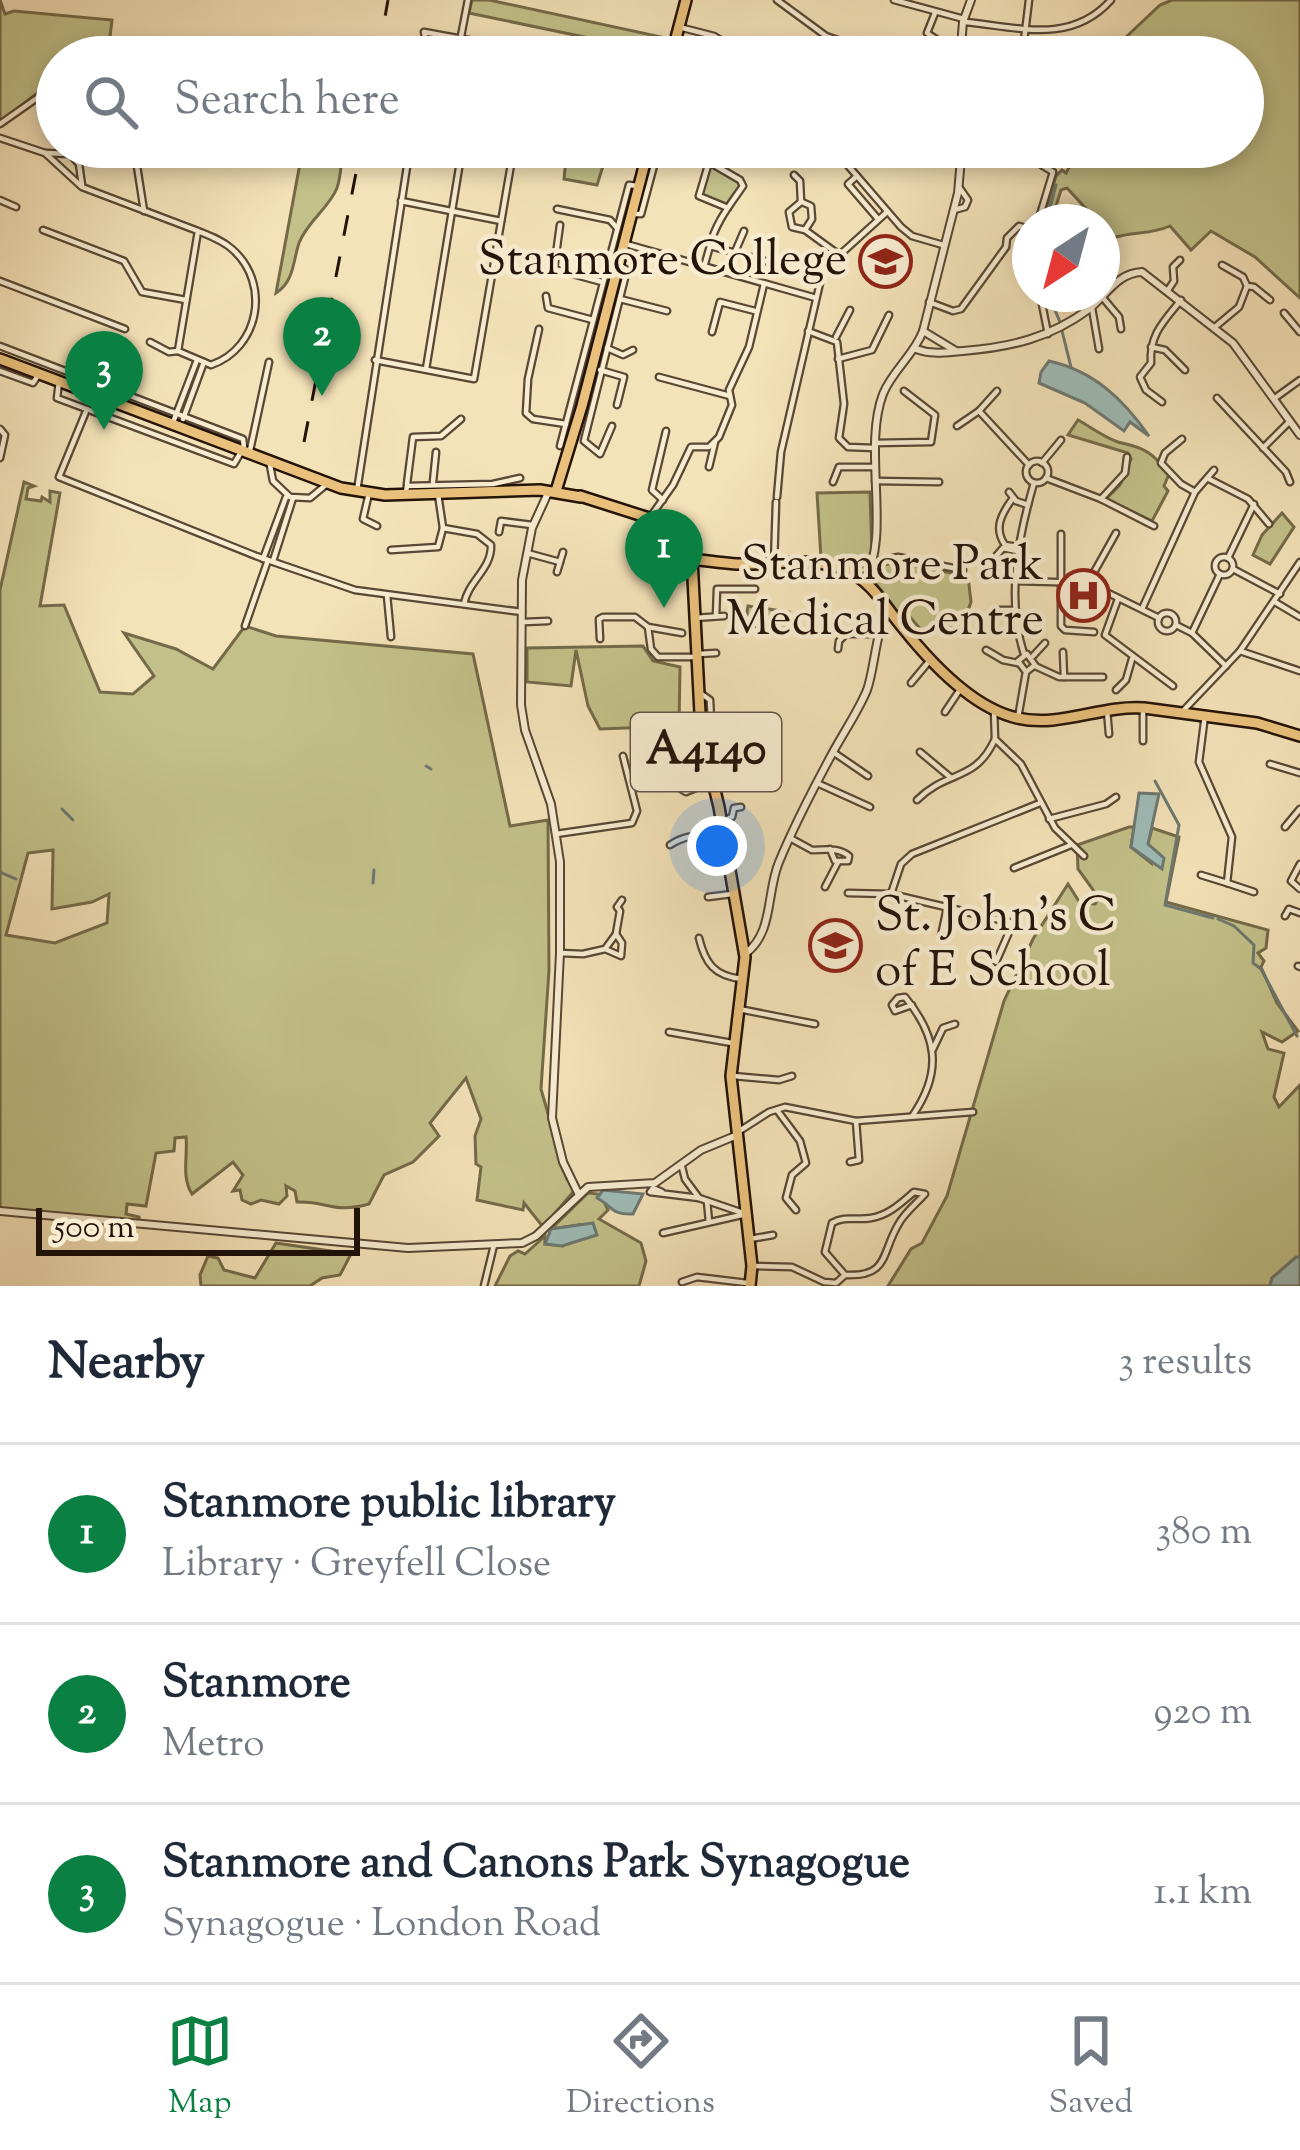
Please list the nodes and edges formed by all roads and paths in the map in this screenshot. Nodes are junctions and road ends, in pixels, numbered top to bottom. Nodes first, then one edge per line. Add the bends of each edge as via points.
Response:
1 (468, 0) edge
2 (686, 0) edge
3 (777, 0) edge
4 (894, 0) edge
5 (971, 0) edge
6 (1029, 0) edge
7 (1111, 0) edge
8 (935, 13) junction
9 (963, 20) junction
10 (679, 27) junction
11 (1025, 29) junction
12 (425, 36) edge
13 (461, 36) joint
14 (677, 36) edge
15 (714, 36) edge
16 (826, 36) edge
17 (931, 36) edge
18 (962, 36) edge
19 (1026, 36) edge
20 (36, 99) edge
21 (0, 124) edge
22 (0, 138) edge
23 (36, 150) edge
24 (61, 168) edge
25 (80, 168) edge
26 (137, 168) edge
27 (406, 168) edge
28 (459, 168) edge
29 (510, 168) edge
30 (644, 168) edge
31 (653, 168) edge
32 (707, 168) edge
33 (721, 168) edge
34 (849, 168) edge
35 (960, 168) edge
36 (1046, 168) edge
37 (794, 175) dead end
38 (856, 176) junction
39 (82, 187) junction
40 (0, 200) edge
41 (401, 201) junction
42 (801, 202) junction
43 (1043, 204) edge
44 (16, 207) dead end
45 (728, 208) junction
46 (557, 209) dead end
47 (144, 211) junction
48 (452, 211) junction
49 (887, 212) junction
50 (628, 217) junction
51 (878, 219) junction
52 (610, 220) junction
53 (501, 221) junction
54 (560, 225) dead end
55 (617, 228) junction
56 (43, 230) dead end
57 (805, 230) junction
58 (744, 231) dead end
59 (198, 232) junction
60 (1012, 233) edge
61 (625, 244) junction
62 (710, 245) junction
63 (944, 245) junction
64 (735, 253) junction
65 (838, 254) junction
66 (1180, 260) dead end
67 (773, 263) dead end
68 (1222, 265) dead end
69 (704, 267) junction
70 (614, 268) junction
71 (1120, 279) edge
72 (0, 281) edge
73 (602, 282) junction
74 (764, 284) junction
75 (1247, 286) junction
76 (1168, 290) junction
77 (610, 295) junction
78 (546, 296) dead end
79 (817, 298) junction
80 (186, 300) junction
81 (1181, 300) junction
82 (1270, 300) dead end
83 (929, 302) junction
84 (1239, 307) junction
85 (850, 310) dead end
86 (667, 311) dead end
87 (756, 311) junction
88 (1044, 312) edge
89 (1083, 312) edge
90 (1089, 312) edge
91 (1115, 312) edge
92 (1284, 313) dead end
93 (889, 315) dead end
94 (1249, 315) dead end
95 (593, 320) junction
96 (1215, 327) junction
97 (125, 329) dead end
98 (539, 329) dead end
99 (1121, 329) dead end
100 (808, 331) junction
101 (923, 331) junction
102 (712, 332) dead end
103 (1300, 332) edge
104 (1048, 334) junction
105 (835, 338) junction
106 (150, 342) dead end
107 (0, 346) edge
108 (1150, 347) junction
109 (607, 348) junction
110 (633, 350) dead end
111 (916, 350) junction
112 (1099, 350) dead end
113 (178, 351) junction
114 (956, 351) junction
115 (0, 359) edge
116 (838, 359) junction
117 (20, 360) junction
118 (201, 361) junction
119 (375, 361) junction
120 (268, 362) dead end
121 (0, 370) edge
122 (426, 370) junction
123 (1184, 370) dead end
124 (39, 374) junction
125 (590, 374) junction
126 (659, 377) dead end
127 (1300, 380) edge
128 (59, 382) junction
129 (904, 391) dead end
130 (997, 391) dead end
131 (730, 396) junction
132 (1217, 398) dead end
133 (1273, 399) junction
134 (1162, 402) dead end
135 (577, 405) junction
136 (617, 405) dead end
137 (87, 409) junction
138 (979, 411) junction
139 (461, 419) dead end
140 (582, 420) junction
141 (178, 421) junction
142 (1289, 422) junction
143 (566, 424) junction
144 (612, 426) dead end
145 (957, 426) dead end
146 (0, 429) edge
147 (666, 431) dead end
148 (1300, 435) edge
149 (1182, 439) dead end
150 (1061, 440) dead end
151 (715, 442) junction
152 (875, 445) junction
153 (560, 446) dead end
154 (1263, 448) junction
155 (436, 452) dead end
156 (244, 453) junction
157 (1126, 457) dead end
158 (0, 458) edge
159 (271, 463) junction
160 (1042, 463) junction
161 (1029, 464) junction
162 (709, 466) dead end
163 (875, 467) junction
164 (1214, 470) dead end
165 (520, 478) dead end
166 (1046, 478) junction
167 (1209, 478) junction
168 (875, 481) junction
169 (833, 482) dead end
170 (939, 482) dead end
171 (1290, 482) dead end
172 (1034, 483) junction
173 (327, 484) junction
174 (482, 488) junction
175 (435, 489) junction
176 (407, 490) junction
177 (363, 492) junction
178 (563, 492) junction
179 (1196, 492) junction
180 (290, 497) junction
181 (1101, 499) junction
182 (663, 500) junction
183 (1254, 504) junction
184 (1028, 505) junction
185 (649, 518) junction
186 (1269, 524) dead end
187 (533, 525) junction
188 (377, 526) dead end
189 (1154, 526) dead end
190 (443, 528) junction
191 (499, 532) dead end
192 (1116, 533) dead end
193 (1061, 534) dead end
194 (1018, 549) junction
195 (391, 550) dead end
196 (563, 551) dead end
197 (527, 553) junction
198 (997, 555) dead end
199 (1228, 558) junction
200 (268, 560) junction
201 (692, 560) junction
202 (560, 562) junction
203 (875, 562) junction
204 (1300, 562) edge
205 (774, 564) junction
206 (844, 568) junction
207 (1233, 569) junction
208 (963, 570) dead end
209 (557, 572) dead end
210 (1220, 574) junction
211 (1062, 580) junction
212 (864, 581) junction
213 (1017, 581) junction
214 (1088, 584) junction
215 (755, 590) dead end
216 (387, 594) junction
217 (1280, 594) junction
218 (1118, 598) junction
219 (1275, 602) junction
220 (464, 604) junction
221 (1142, 609) junction
222 (998, 610) dead end
223 (1016, 610) junction
224 (889, 611) junction
225 (522, 612) junction
226 (1300, 617) edge
227 (694, 618) junction
228 (1159, 618) junction
229 (548, 621) dead end
230 (522, 622) junction
231 (244, 626) dead end
232 (1176, 626) junction
233 (648, 627) junction
234 (1094, 632) dead end
235 (682, 633) dead end
236 (1006, 633) dead end
237 (1017, 633) junction
238 (1192, 633) junction
239 (881, 634) junction
240 (391, 637) dead end
241 (600, 639) dead end
242 (1045, 643) dead end
243 (838, 649) dead end
244 (986, 650) dead end
245 (1240, 651) junction
246 (1063, 652) dead end
247 (716, 653) dead end
248 (1024, 654) junction
249 (696, 656) junction
250 (1033, 656) junction
251 (1132, 657) junction
252 (931, 659) junction
253 (1018, 663) junction
254 (1035, 666) junction
255 (1226, 666) junction
256 (1300, 671) edge
257 (1026, 672) junction
258 (1064, 677) junction
259 (1103, 677) dead end
260 (911, 683) dead end
261 (1173, 686) dead end
262 (963, 687) junction
263 (1116, 689) dead end
264 (1144, 708) junction
265 (994, 709) junction
266 (1107, 710) junction
267 (1184, 711) junction
268 (945, 712) dead end
269 (1205, 715) junction
270 (1018, 718) junction
271 (665, 727) dead end
272 (700, 728) junction
273 (1109, 734) dead end
274 (1300, 736) edge
275 (995, 739) junction
276 (1143, 741) dead end
277 (767, 749) dead end
278 (833, 752) junction
279 (920, 752) dead end
280 (623, 756) dead end
281 (1270, 764) dead end
282 (1300, 772) edge
283 (868, 776) dead end
284 (712, 777) junction
285 (950, 777) junction
286 (817, 783) junction
287 (676, 786) dead end
288 (1116, 797) dead end
289 (917, 800) dead end
290 (1040, 802) junction
291 (742, 807) dead end
292 (870, 807) dead end
293 (1300, 809) edge
294 (1048, 819) junction
295 (722, 821) junction
296 (1286, 827) dead end
297 (556, 834) junction
298 (724, 835) junction
299 (790, 838) junction
300 (670, 845) dead end
301 (1071, 845) junction
302 (830, 849) junction
303 (768, 855) dead end
304 (1084, 856) dead end
305 (779, 860) junction
306 (838, 862) junction
307 (1300, 864) edge
308 (1014, 868) dead end
309 (1201, 875) dead end
310 (1230, 885) junction
311 (825, 887) dead end
312 (1300, 889) edge
313 (1254, 892) dead end
314 (848, 893) dead end
315 (732, 894) junction
316 (891, 894) junction
317 (708, 897) dead end
318 (622, 900) dead end
319 (947, 908) junction
320 (1300, 914) edge
321 (1285, 916) dead end
322 (616, 934) junction
323 (941, 936) dead end
324 (699, 938) dead end
325 (605, 950) junction
326 (746, 951) junction
327 (560, 953) junction
328 (996, 962) dead end
329 (743, 979) junction
330 (912, 1005) dead end
331 (739, 1009) junction
332 (815, 1024) dead end
333 (955, 1024) dead end
334 (669, 1032) dead end
335 (732, 1042) junction
336 (933, 1048) junction
337 (731, 1076) junction
338 (792, 1076) dead end
339 (920, 1104) junction
340 (776, 1108) junction
341 (973, 1112) dead end
342 (927, 1114) junction
343 (913, 1115) junction
344 (856, 1121) junction
345 (735, 1136) junction
346 (850, 1162) dead end
347 (682, 1166) junction
348 (670, 1175) junction
349 (572, 1177) junction
350 (594, 1185) junction
351 (578, 1193) junction
352 (703, 1199) junction
353 (796, 1210) dead end
354 (0, 1211) edge
355 (887, 1213) junction
356 (746, 1214) junction
357 (709, 1222) junction
358 (898, 1224) junction
359 (663, 1233) dead end
360 (773, 1235) dead end
361 (749, 1238) junction
362 (494, 1244) junction
363 (845, 1275) junction
364 (751, 1278) edge
365 (682, 1282) dead end
366 (484, 1286) edge

1 - 13 street
2 - 10 main road
3 - 16 street
4 - 8 street
5 - 9 street
6 - 11 street
7 - 11 street via 1079,25
8 - 9 street
8 - 17 street
9 - 11 street
9 - 18 street
10 - 14 main road
10 - 15 street
11 - 19 street
12 - 13 street
20 - 21 street
22 - 23 street
24 - 39 street
25 - 39 street
26 - 47 street
27 - 41 street
28 - 48 street
29 - 53 street
30 - 50 main road
31 - 50 street via 641,214
32 - 45 street via 699,196
33 - 45 street via 743,186
34 - 38 street
35 - 63 street
36 - 43 street via 1053,172
37 - 42 street
38 - 49 street
38 - 51 street via 848,184
39 - 47 street
40 - 44 street
41 - 48 street
41 - 119 street
42 - 57 street via 811,206
42 - 57 street via 787,219
45 - 62 street
46 - 52 street
47 - 59 street
48 - 53 street
48 - 122 street
49 - 51 street
49 - 63 street via 912,236
50 - 52 street
50 - 55 street
50 - 61 main road
51 - 65 street
52 - 55 street
53 - 122 street via 474,379
54 - 73 street via 554,269
55 - 70 street
56 - 80 street via 124,261 142,292
57 - 65 street
58 - 64 street
59 - 80 street
59 - 118 street via 235,252 256,298 238,347 222,361
60 - 83 street via 961,309
61 - 69 street
61 - 70 main road
62 - 64 street
62 - 69 street
63 - 83 street
64 - 67 street
65 - 79 street
66 - 76 street
68 - 75 street
69 - 74 street
70 - 73 street
70 - 77 main road
71 - 76 street via 1142,272
72 - 97 street
73 - 77 street
74 - 79 street
74 - 87 street
75 - 82 street
75 - 84 street
76 - 81 street
77 - 86 street
77 - 95 street
77 - 109 street
77 - 125 main road
78 - 95 street via 548,308
79 - 100 street
80 - 113 street
81 - 96 street
81 - 108 street
83 - 101 street
84 - 94 street
84 - 96 street
85 - 105 street
87 - 102 street via 720,302
87 - 131 street
88 - 104 street
89 - 104 street
90 - 112 street
91 - 99 street
92 - 103 street
93 - 116 street via 872,350
95 - 125 street
96 - 133 street
98 - 143 street via 525,411
100 - 105 street
100 - 205 street via 781,452
101 - 111 street
101 - 114 street
104 - 114 street
105 - 116 street
106 - 113 street
107 - 117 street
108 - 123 street via 1166,350
108 - 134 street via 1151,363 1140,377
109 - 110 street
109 - 125 street
111 - 114 street
111 - 152 street via 884,393
113 - 118 street
115 - 117 main road
116 - 152 street via 839,438 848,447
117 - 124 main road
117 - 141 street
118 - 141 street
119 - 122 street
119 - 177 street
120 - 156 street
121 - 124 street via 33,383
124 - 128 main road
125 - 135 main road
125 - 136 street via 624,377
125 - 140 street
126 - 131 street
127 - 133 street
128 - 137 street via 56,396
128 - 141 main road
129 - 152 street via 937,418 931,442
130 - 138 street
131 - 151 street
132 - 154 street
133 - 142 street
135 - 140 main road
135 - 143 street
137 - 156 street via 234,464
137 - 200 street via 59,477
138 - 145 street
138 - 161 street
139 - 176 street via 446,434 413,437
140 - 144 street via 583,438 600,454
140 - 178 main road via 561,476
141 - 156 main road
142 - 148 street
142 - 154 street
143 - 153 street
146 - 158 street
147 - 182 street via 652,490
149 - 179 street via 1161,463
150 - 160 street
151 - 162 street
151 - 182 street via 691,447
152 - 163 street
154 - 171 street
155 - 175 street
156 - 159 main road
157 - 181 street via 1125,473
159 - 173 main road
159 - 180 street via 271,477
160 - 161 street
160 - 166 street
161 - 172 street
163 - 168 street
163 - 169 street via 838,467
164 - 167 street
165 - 174 street
166 - 172 street
166 - 181 street
167 - 179 street
167 - 183 street
168 - 170 street
168 - 203 street
172 - 184 street
173 - 177 main road
173 - 180 street via 314,496
174 - 175 main road
174 - 178 main road
175 - 176 main road
175 - 190 street
176 - 177 main road
177 - 188 street via 363,519
178 - 185 main road
178 - 187 street
179 - 221 street
180 - 200 street
181 - 189 street
182 - 185 street
183 - 186 street
183 - 199 street
184 - 194 street
184 - 194 street via 1011,495 1002,514 1005,545
185 - 201 main road
187 - 191 street via 502,521
187 - 197 street
190 - 195 street via 438,547
190 - 220 street via 491,544
192 - 214 street
193 - 211 street
194 - 198 street
194 - 213 street
196 - 202 street
197 - 202 street
197 - 225 street
199 - 207 street
199 - 210 street via 1216,562
200 - 216 street
200 - 231 street
201 - 205 main road
201 - 227 main road, A4140
202 - 209 street
203 - 206 street
203 - 208 street via 898,556
203 - 212 street
204 - 217 street
205 - 206 main road
206 - 212 main road
207 - 210 street
207 - 217 street
210 - 238 street
211 - 213 street
211 - 214 street
211 - 234 street via 1061,626
212 - 224 main road
213 - 223 street
214 - 218 street
215 - 227 street via 718,590 720,616
216 - 220 street
216 - 240 street
217 - 219 street
218 - 221 street
218 - 251 street via 1104,631
219 - 226 street
219 - 245 street
220 - 225 street
221 - 228 street
222 - 223 street
223 - 237 street
224 - 239 street
224 - 252 main road
225 - 230 street
227 - 249 main road, A4140
228 - 232 street via 1171,613
228 - 232 street via 1164,631
229 - 230 street
230 - 297 street via 523,718
232 - 238 street
233 - 235 street
233 - 241 street via 634,616 603,616
233 - 249 street via 658,656
236 - 237 street
237 - 248 street
238 - 255 street
239 - 243 street via 846,634
239 - 278 street via 865,697
242 - 250 street
244 - 253 street
245 - 255 street
245 - 256 street
246 - 258 street
247 - 249 street
248 - 250 street
248 - 253 street
249 - 272 main road, A4140
250 - 254 street
251 - 261 street
251 - 263 street
252 - 260 street
252 - 262 main road
253 - 257 street
254 - 257 street
254 - 258 street
255 - 267 street
257 - 270 street
258 - 259 street
262 - 265 main road
262 - 268 street
264 - 266 main road
264 - 267 main road
264 - 276 street
265 - 270 main road
265 - 275 street
266 - 270 main road via 1053,723
266 - 273 street
267 - 269 main road
269 - 274 main road
269 - 310 street via 1198,762 1232,837
271 - 272 street via 673,738
272 - 284 main road, A4140
275 - 285 street via 979,766
275 - 290 street via 1021,764
277 - 284 street
278 - 283 street
278 - 286 street
279 - 285 street
280 - 297 street via 632,823
281 - 282 street
284 - 287 street via 686,792
284 - 295 main road, A4140
285 - 289 street
286 - 292 street
286 - 299 street
288 - 294 street
290 - 294 street
290 - 316 street via 912,854
291 - 295 street
293 - 296 street
294 - 301 street
295 - 298 main road, A4140
297 - 327 street
298 - 300 street
298 - 315 main road, A4140
299 - 302 street
299 - 305 street
301 - 304 street
301 - 308 street
302 - 306 street
302 - 306 street via 848,856
303 - 305 street
305 - 326 street via 766,924
306 - 311 street
307 - 312 street via 1291,881
309 - 310 street
310 - 313 street
314 - 316 street
315 - 317 street
315 - 326 main road, A4140
316 - 319 street
318 - 322 street
319 - 323 street
319 - 328 street via 1016,921
320 - 321 street via 1289,909
322 - 325 street
322 - 325 street via 621,956
324 - 329 street via 712,969
325 - 327 street
326 - 329 main road, A4140
327 - 349 street via 552,1118
329 - 331 main road, A4140
330 - 336 street
331 - 332 street
331 - 335 main road, A4140
333 - 336 street via 943,1028
334 - 335 street
335 - 337 main road, A4140
336 - 339 street
337 - 338 street
337 - 345 main road, A4140
339 - 342 street
339 - 343 street
340 - 344 street
340 - 345 street
340 - 353 street via 806,1163 787,1183
341 - 342 street
342 - 343 street
343 - 344 street
344 - 346 street via 859,1160
345 - 347 street
345 - 356 main road, A4140
347 - 348 street
347 - 352 street
348 - 350 street via 646,1186
348 - 352 street via 665,1193
349 - 350 street
349 - 351 street
350 - 351 street
351 - 362 street via 531,1240
352 - 356 street
352 - 357 street
354 - 362 street via 408,1248
355 - 358 street
355 - 358 street via 914,1192 925,1194
355 - 363 street via 832,1223 825,1252
356 - 357 street
356 - 361 main road, A4140
357 - 359 street
358 - 363 street via 878,1268
360 - 361 street
361 - 364 main road, A4140
362 - 366 street
363 - 364 street via 824,1282 792,1267
364 - 365 street

